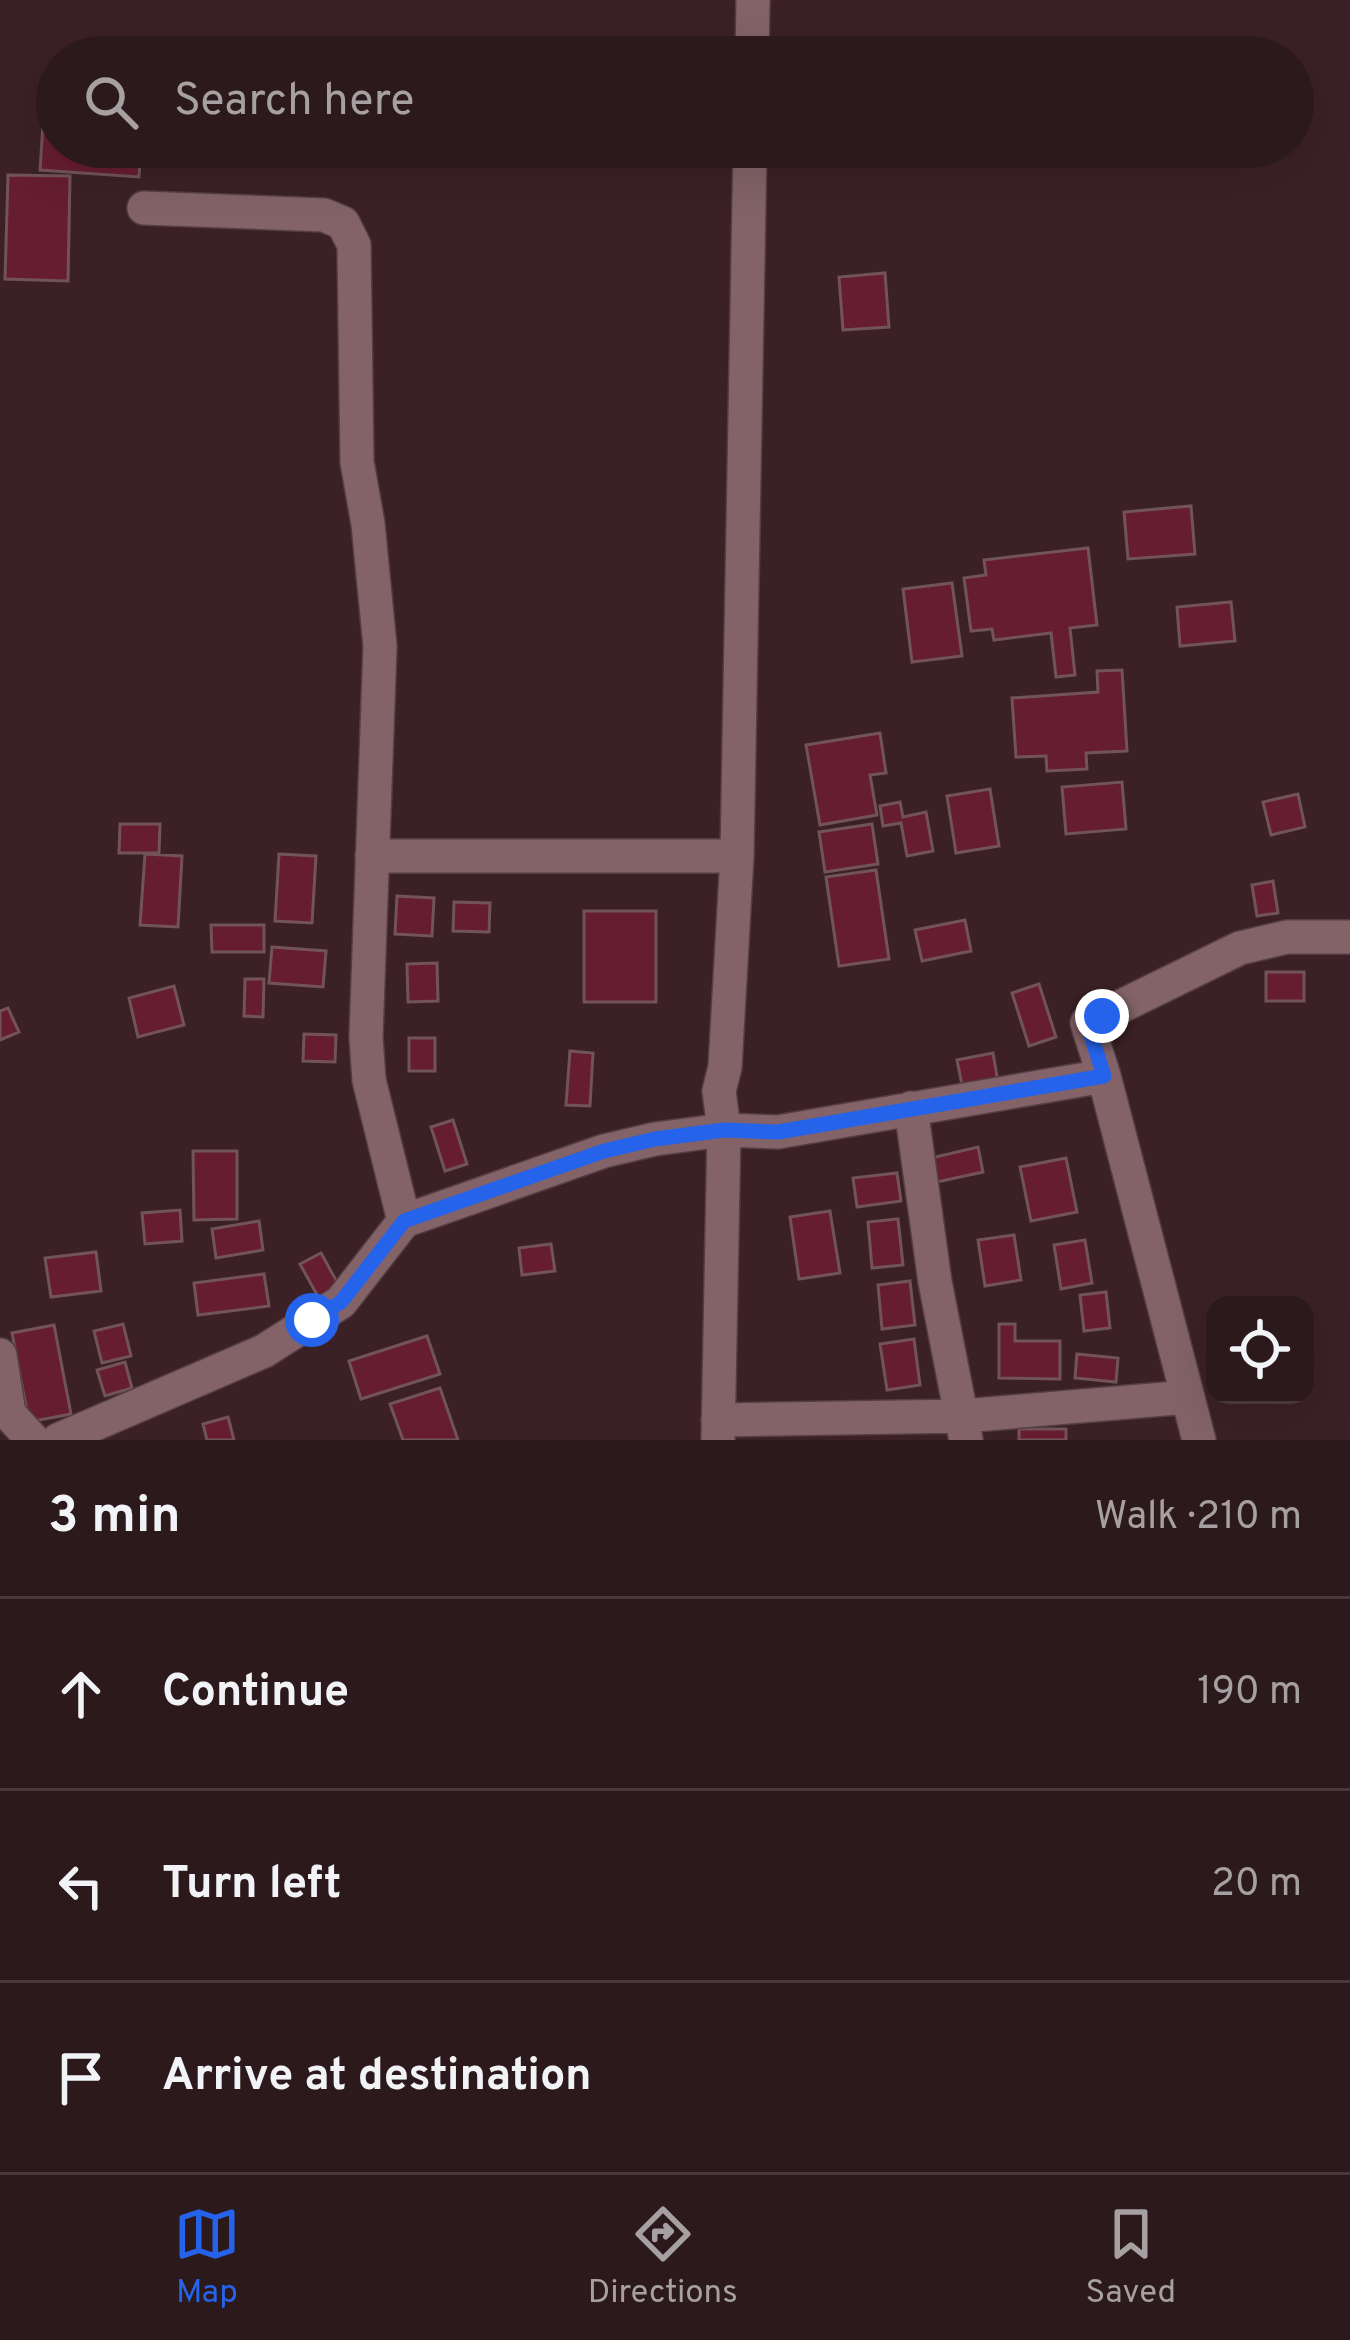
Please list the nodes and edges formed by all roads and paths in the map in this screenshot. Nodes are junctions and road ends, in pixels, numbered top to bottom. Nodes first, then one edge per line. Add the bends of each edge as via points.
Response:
1 (753, 0) edge
2 (752, 36) edge
3 (750, 168) edge
4 (144, 208) dead end
5 (372, 856) junction
6 (737, 856) junction
7 (1350, 937) edge
8 (1104, 1076) junction
9 (910, 1108) junction
10 (724, 1130) junction
11 (404, 1221) junction
12 (0, 1354) edge
13 (1188, 1397) junction
14 (4, 1406) edge
15 (964, 1428) edge
16 (718, 1430) edge
17 (33, 1440) edge
18 (58, 1440) edge
19 (1199, 1440) edge

1 - 2 street
3 - 6 street
4 - 5 street via 324,215 344,223 354,245 357,462 380,646
5 - 6 street
5 - 11 street via 369,1080
6 - 10 street via 718,1091
7 - 8 street via 1240,947 1087,1023
8 - 9 street
8 - 13 street
9 - 10 street via 778,1132
9 - 15 street
10 - 11 street via 604,1151
10 - 16 street
11 - 18 street via 341,1302 296,1331
12 - 14 street
13 - 15 street
13 - 19 street
14 - 17 street
15 - 16 street

